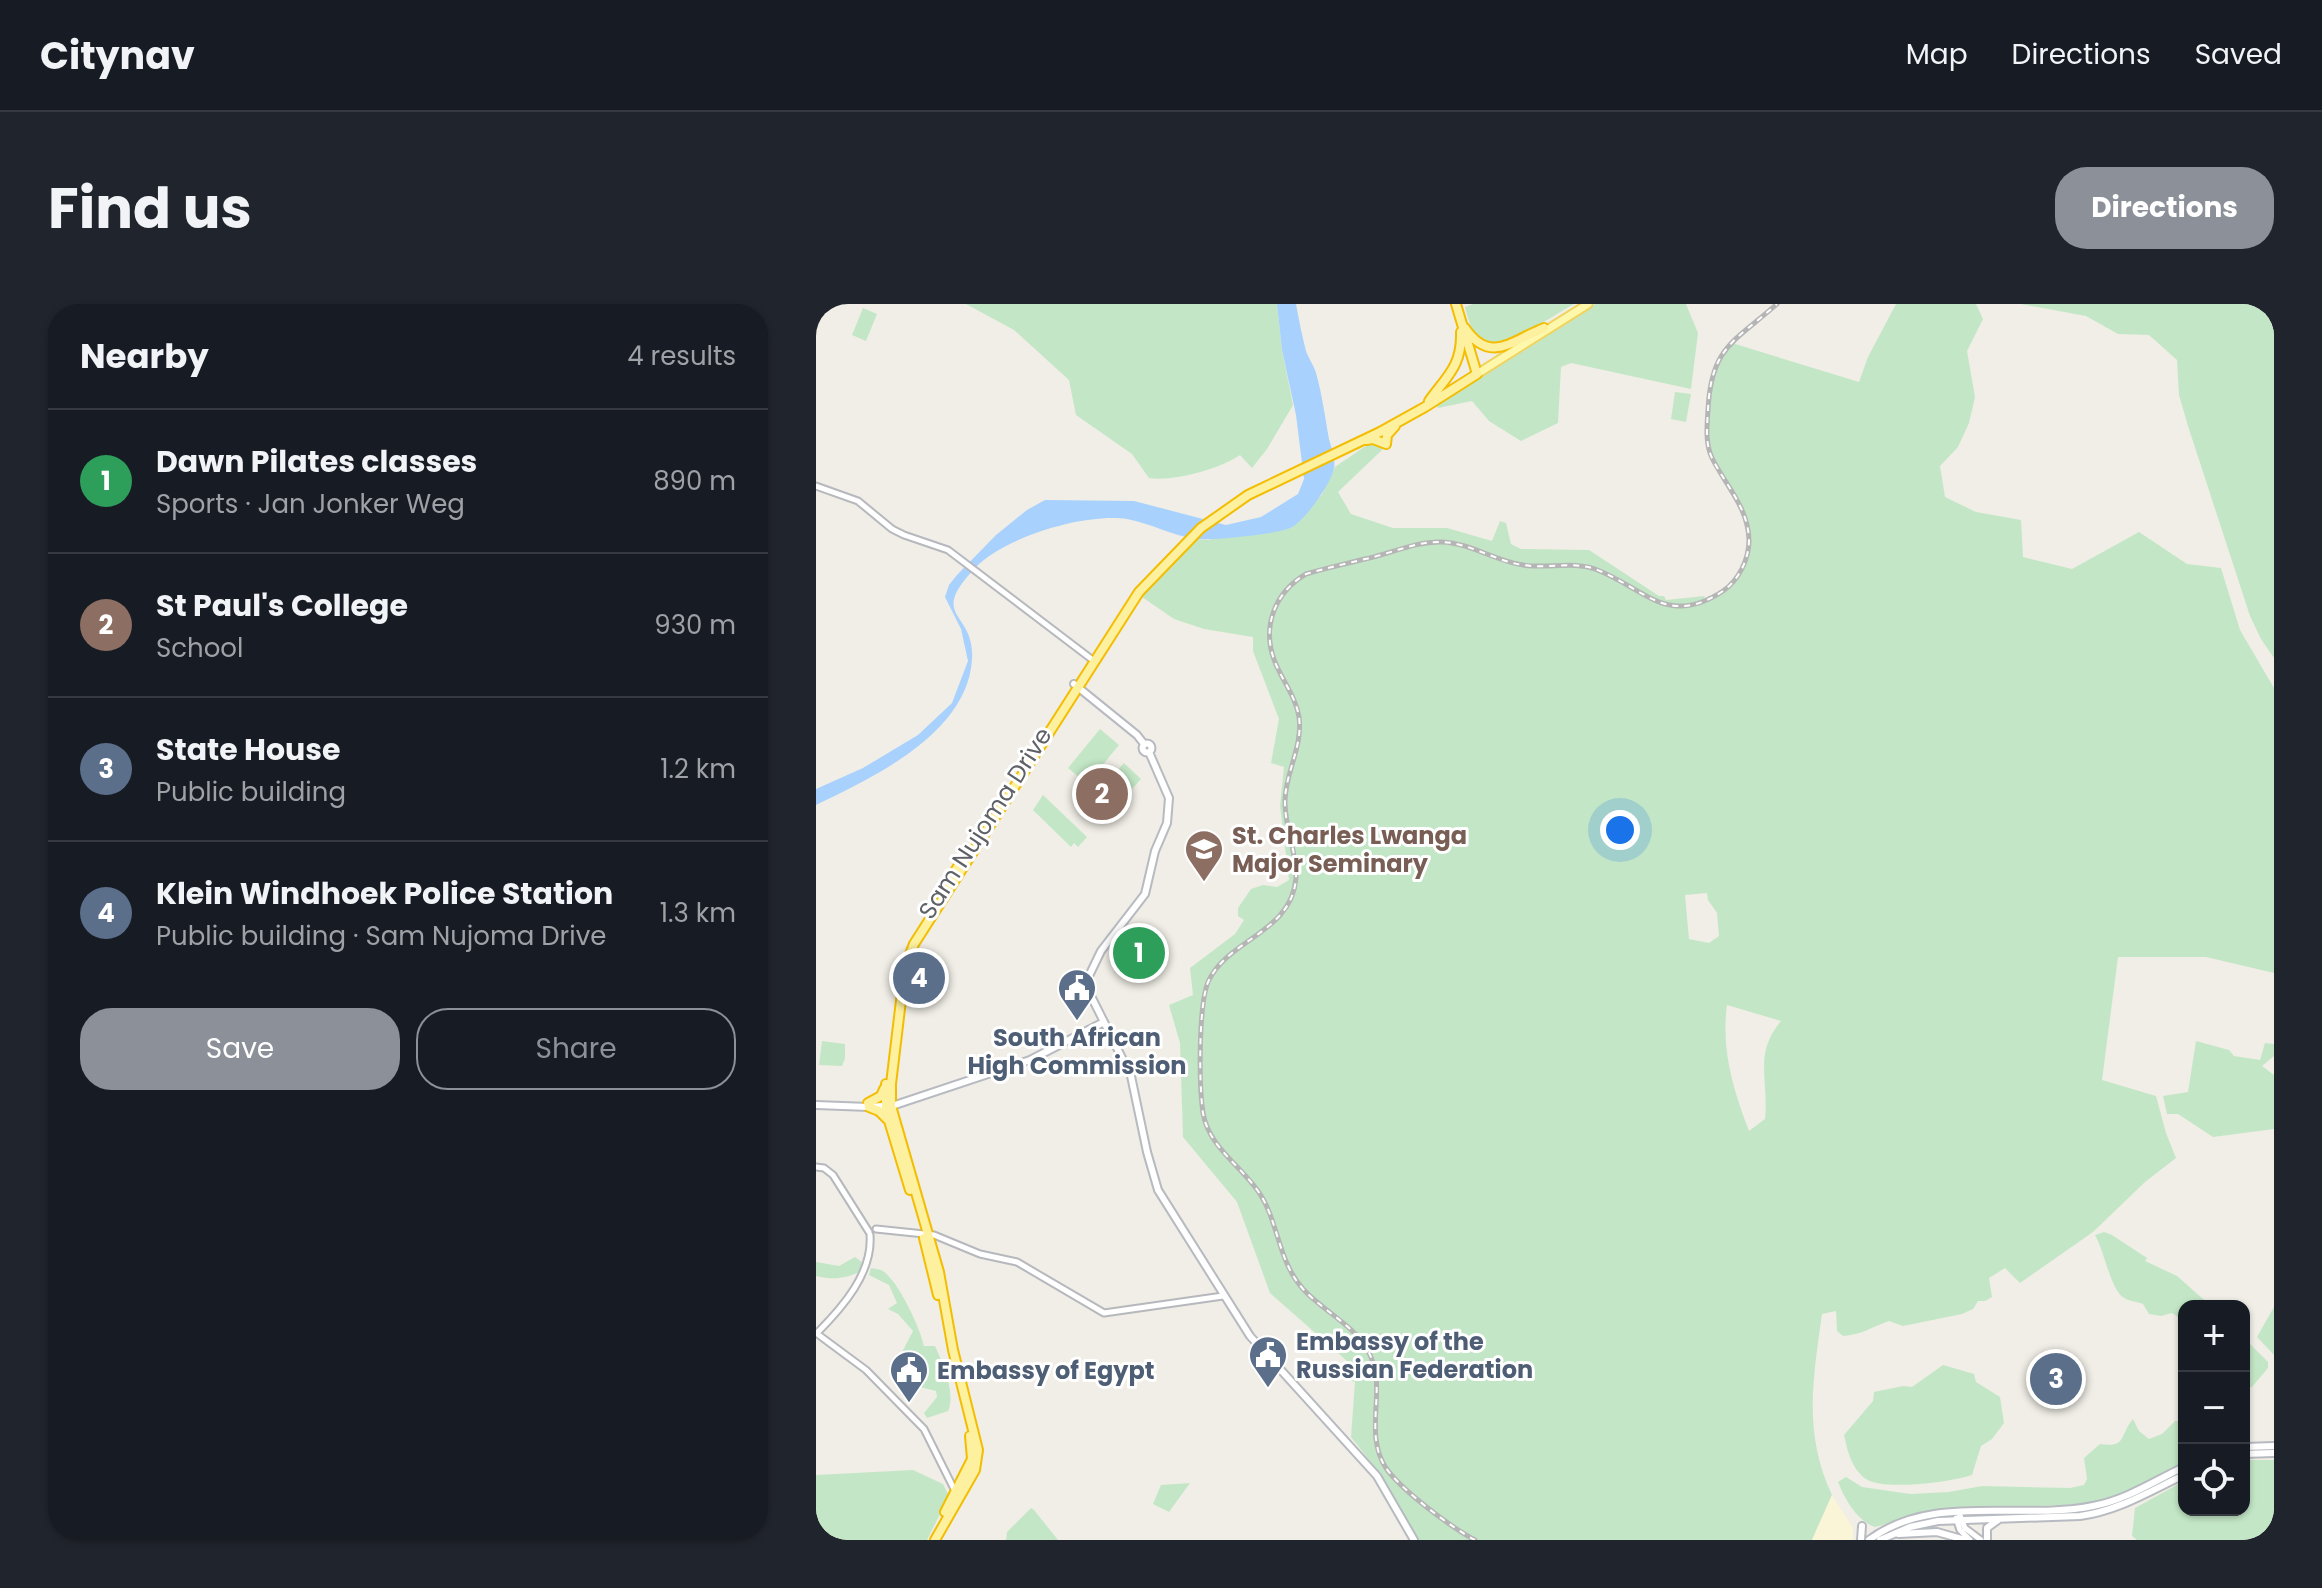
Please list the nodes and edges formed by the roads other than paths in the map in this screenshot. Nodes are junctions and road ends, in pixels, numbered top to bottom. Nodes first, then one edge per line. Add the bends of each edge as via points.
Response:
1 (1456, 304) edge
2 (1587, 304) edge
3 (1459, 316) junction
4 (1544, 328) junction
5 (1476, 373) junction
6 (1429, 401) junction
7 (1421, 408) junction
8 (816, 488) edge
9 (1092, 659) junction
10 (1075, 685) junction
11 (1104, 1022) junction
12 (886, 1084) junction
13 (816, 1104) edge
14 (890, 1104) junction
15 (868, 1105) junction
16 (888, 1120) junction
17 (816, 1167) edge
18 (873, 1232) junction
19 (926, 1233) junction
20 (1223, 1296) junction
21 (816, 1333) edge
22 (2271, 1445) edge
23 (2250, 1451) edge
24 (2250, 1452) edge
25 (2274, 1454) edge
26 (2178, 1470) edge
27 (2178, 1478) edge
28 (957, 1495) junction
29 (1958, 1516) junction
30 (2001, 1519) junction
31 (1862, 1526) dead end
32 (1888, 1535) junction
33 (933, 1539) edge
34 (1412, 1539) edge
35 (1861, 1540) edge
36 (1869, 1540) edge
37 (1880, 1540) edge
38 (1968, 1540) edge
39 (1981, 1540) edge
40 (1987, 1540) edge

1 - 3 highway
2 - 4 main road
2 - 5 main road
3 - 4 highway via 1475,341 1487,347 1505,346
3 - 5 highway
3 - 6 highway via 1457,361
4 - 5 main road
5 - 6 highway
5 - 7 highway
6 - 7 highway
7 - 9 highway, Sam Nujoma Drive via 1388,433 1386,444 1373,439 1358,443 1221,513 1153,571
8 - 9 street via 858,501 892,529 941,546
9 - 10 highway, Sam Nujoma Drive
10 - 11 main road via 1151,745 1149,752 1169,798 1167,823 1145,894 1091,972 1087,986
10 - 12 highway, Sam Nujoma Drive via 903,955
10 - 14 highway, Sam Nujoma Drive via 908,956
11 - 14 main road via 1030,1060
11 - 20 main road via 1131,1076 1155,1184
12 - 14 highway, Sam Nujoma Drive
12 - 15 highway via 881,1096
13 - 15 main road
14 - 15 main road
14 - 16 highway, Sam Nujoma Drive
14 - 19 highway, Sam Nujoma Drive
15 - 16 highway
16 - 19 highway, Sam Nujoma Drive
17 - 18 street via 833,1175
18 - 19 street
18 - 21 street via 864,1272
19 - 20 street via 1024,1265 1104,1313
19 - 28 highway, Sam Nujoma Drive via 978,1450 975,1470
20 - 34 main road via 1250,1336 1377,1476
21 - 28 street via 866,1370 919,1423
22 - 23 main road
24 - 25 main road
26 - 29 main road via 2127,1496 2093,1506
27 - 30 main road via 2098,1513
28 - 33 highway, Sam Nujoma Drive
29 - 30 main road
29 - 32 main road
29 - 36 main road via 1909,1519
29 - 38 street
29 - 39 street
30 - 40 main road via 1987,1528
31 - 35 main road
32 - 37 main road
32 - 38 main road via 1922,1531

